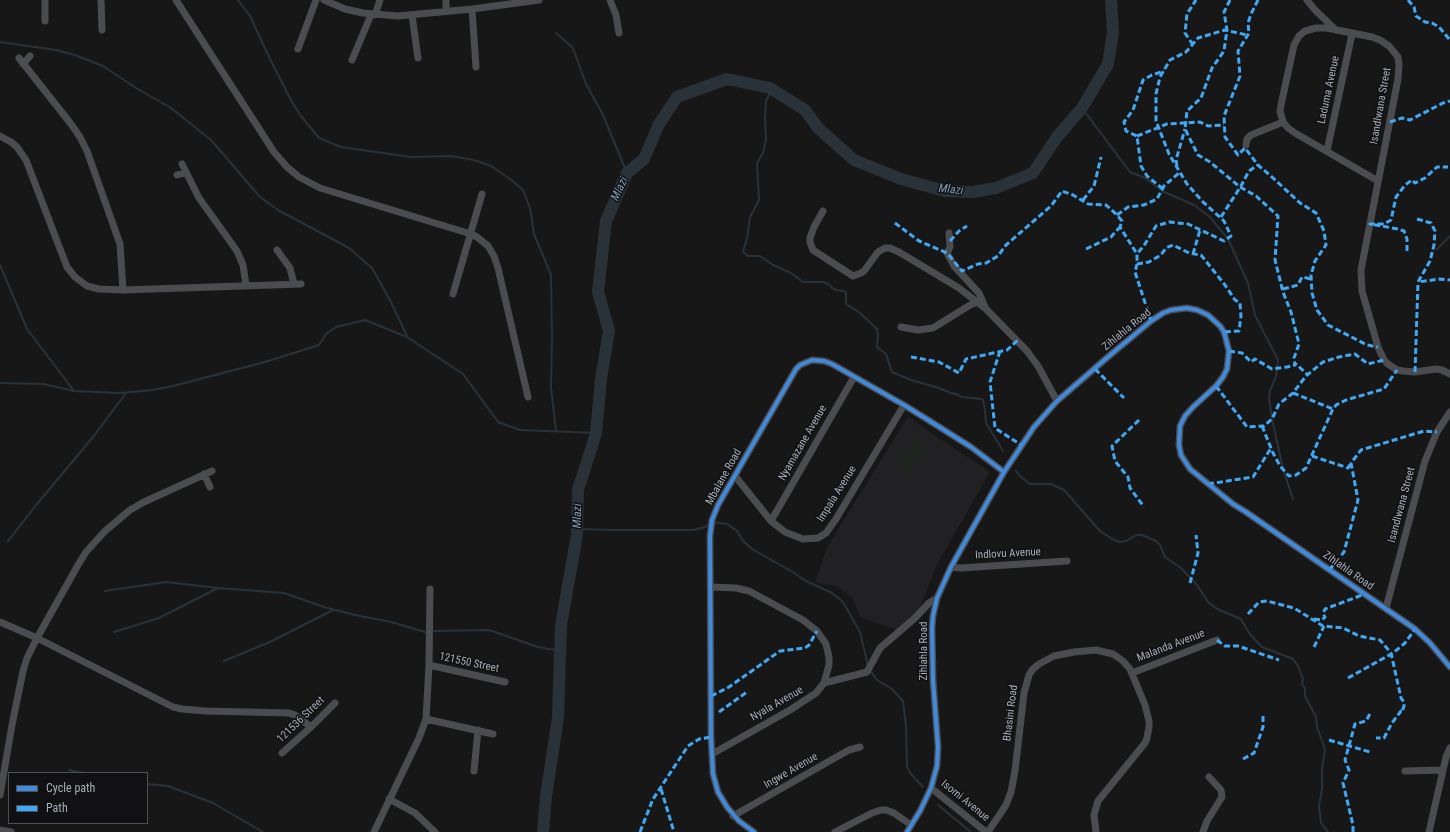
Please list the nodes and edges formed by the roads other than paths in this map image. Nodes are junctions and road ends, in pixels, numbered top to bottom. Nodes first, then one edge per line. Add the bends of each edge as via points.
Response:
1 (45, 0) edge
2 (101, 0) edge
3 (176, 0) edge
4 (316, 0) edge
5 (324, 0) edge
6 (380, 0) edge
7 (446, 0) edge
8 (538, 0) edge
9 (610, 0) edge
10 (1307, 0) edge
11 (509, 2) edge
12 (472, 9) junction
13 (446, 11) junction
14 (373, 15) junction
15 (412, 15) junction
16 (45, 21) dead end
17 (102, 30) dead end
18 (1336, 30) junction
19 (619, 33) dead end
20 (1352, 34) junction
21 (298, 49) dead end
22 (30, 56) dead end
23 (418, 58) dead end
24 (352, 60) dead end
25 (476, 67) dead end
26 (1283, 122) junction
27 (0, 136) edge
28 (1246, 145) dead end
29 (1327, 151) junction
30 (182, 164) dead end
31 (186, 172) junction
32 (177, 175) dead end
33 (1378, 181) junction
34 (482, 194) dead end
35 (823, 211) dead end
36 (949, 233) dead end
37 (471, 234) junction
38 (276, 250) dead end
39 (246, 285) junction
40 (123, 290) junction
41 (453, 294) dead end
42 (978, 302) junction
43 (986, 309) junction
44 (901, 327) dead end
45 (1450, 374) edge
46 (854, 377) junction
47 (528, 397) dead end
48 (1057, 401) junction
49 (904, 405) junction
50 (1450, 412) edge
51 (212, 471) dead end
52 (1004, 472) junction
53 (204, 474) junction
54 (735, 476) junction
55 (210, 487) dead end
56 (771, 521) junction
57 (1067, 561) dead end
58 (951, 567) junction
59 (710, 587) junction
60 (430, 589) dead end
61 (937, 598) junction
62 (1386, 608) junction
63 (0, 622) edge
64 (37, 638) junction
65 (1217, 640) dead end
66 (429, 665) junction
67 (1450, 667) edge
68 (1132, 673) junction
69 (504, 682) dead end
70 (824, 683) junction
71 (335, 703) dead end
72 (426, 719) junction
73 (311, 727) junction
74 (478, 730) junction
75 (493, 734) dead end
76 (860, 747) dead end
77 (1450, 748) edge
78 (282, 753) dead end
79 (712, 754) junction
80 (1443, 770) junction
81 (474, 771) dead end
82 (1405, 771) dead end
83 (1209, 777) dead end
84 (931, 788) junction
85 (0, 795) edge
86 (389, 799) junction
87 (734, 816) junction
88 (909, 829) edge
89 (0, 830) edge
90 (11, 832) edge
91 (374, 832) edge
92 (435, 832) edge
93 (754, 832) edge
94 (835, 832) edge
95 (987, 832) edge
96 (1096, 832) edge
97 (1202, 832) edge
98 (1429, 832) edge

1 - 16 street
2 - 17 street
3 - 37 street via 274,152 299,177 320,188
4 - 21 street
5 - 14 street via 345,9
6 - 14 street
7 - 13 street
8 - 11 street
9 - 19 street
10 - 18 street
11 - 12 street
12 - 13 street
12 - 25 street
13 - 15 street
14 - 15 street
14 - 24 street
15 - 23 street
18 - 20 street, Isandlwana Street
18 - 26 street, Isandlwana Street via 1310,30 1301,33 1296,40 1280,111
20 - 29 street, Laduma Avenue
20 - 33 street, Isandlwana Street via 1384,42 1396,53 1399,64
22 - 40 street via 21,61 71,124 87,151 120,244
26 - 28 street via 1251,134
26 - 29 street via 1295,133
27 - 40 street via 17,147 26,160 70,272 92,288
29 - 33 street
30 - 31 street
31 - 32 street
31 - 39 street via 204,207 240,256
33 - 45 street, Isandlwana Street via 1360,277 1380,354 1397,370 1442,370
34 - 37 street
35 - 42 street via 812,233 811,247 849,274 861,274 878,252 890,248
36 - 43 street via 950,247 947,252 954,266 979,293
37 - 41 street
37 - 47 street via 488,246 496,261
38 - 39 street via 290,268 297,284
39 - 40 street
42 - 43 street
42 - 44 street via 933,328 918,330
43 - 48 street via 1033,358
46 - 49 street, Mbalane Road
46 - 54 street, Mbalane Road via 824,361 812,360 796,369
46 - 56 street, Nyamazane Avenue
48 - 52 street, Zihlahla Road via 1026,436
48 - 62 street, Zihlahla Road via 1163,313 1188,308 1215,320 1224,332 1229,351 1227,369 1216,386 1193,406 1180,426 1179,445 1185,463 1197,476 1233,504
49 - 52 street, Mbalane Road
49 - 56 street, Impala Avenue via 826,533 818,538 803,539 785,532
50 - 62 street, Isandlwana Street via 1425,461
51 - 53 street
52 - 58 street, Zihlahla Road
53 - 55 street
53 - 64 street via 144,502 104,531 86,552
54 - 56 street, Impala Avenue
54 - 59 street, Mbalane Road via 712,520 709,544
57 - 58 street, Indlovu Avenue
58 - 61 street, Zihlahla Road
59 - 70 street, Nyala Avenue via 749,591 811,625 822,638 828,651 829,665
59 - 79 street, Mbalane Road
60 - 66 street
61 - 70 street via 929,602 915,618 880,648 867,672
61 - 84 street, Zihlahla Road via 932,628 938,755
62 - 67 street, Zihlahla Road via 1423,636
63 - 64 street
64 - 73 street via 173,707 206,711 289,713
64 - 85 street via 23,671
65 - 68 street, Malanda Avenue
66 - 69 street, 121550 Street
66 - 72 street
68 - 95 street, Bhasini Road via 1126,664 1113,654 1096,650 1054,656 1045,659 1033,669 1027,679 1024,693 1011,792 1006,805
68 - 96 street, Bhasini Road via 1149,721 1149,733 1142,746 1098,801 1094,815
70 - 79 street, Nyala Avenue via 809,699
71 - 73 street, 121536 Street
72 - 74 street
72 - 86 street
73 - 78 street, 121536 Street
74 - 75 street
74 - 81 street
76 - 87 street, Ingwe Avenue
77 - 80 street
79 - 87 street, Mbalane Road via 716,787
80 - 82 street
80 - 98 street
83 - 97 street via 1221,790 1222,797
84 - 88 street, Zihlahla Road
84 - 95 street, Isomi Avenue
86 - 91 street
86 - 92 street via 415,814
87 - 93 street, Mbalane Road
88 - 94 street via 894,813 881,810 872,812
89 - 90 street

